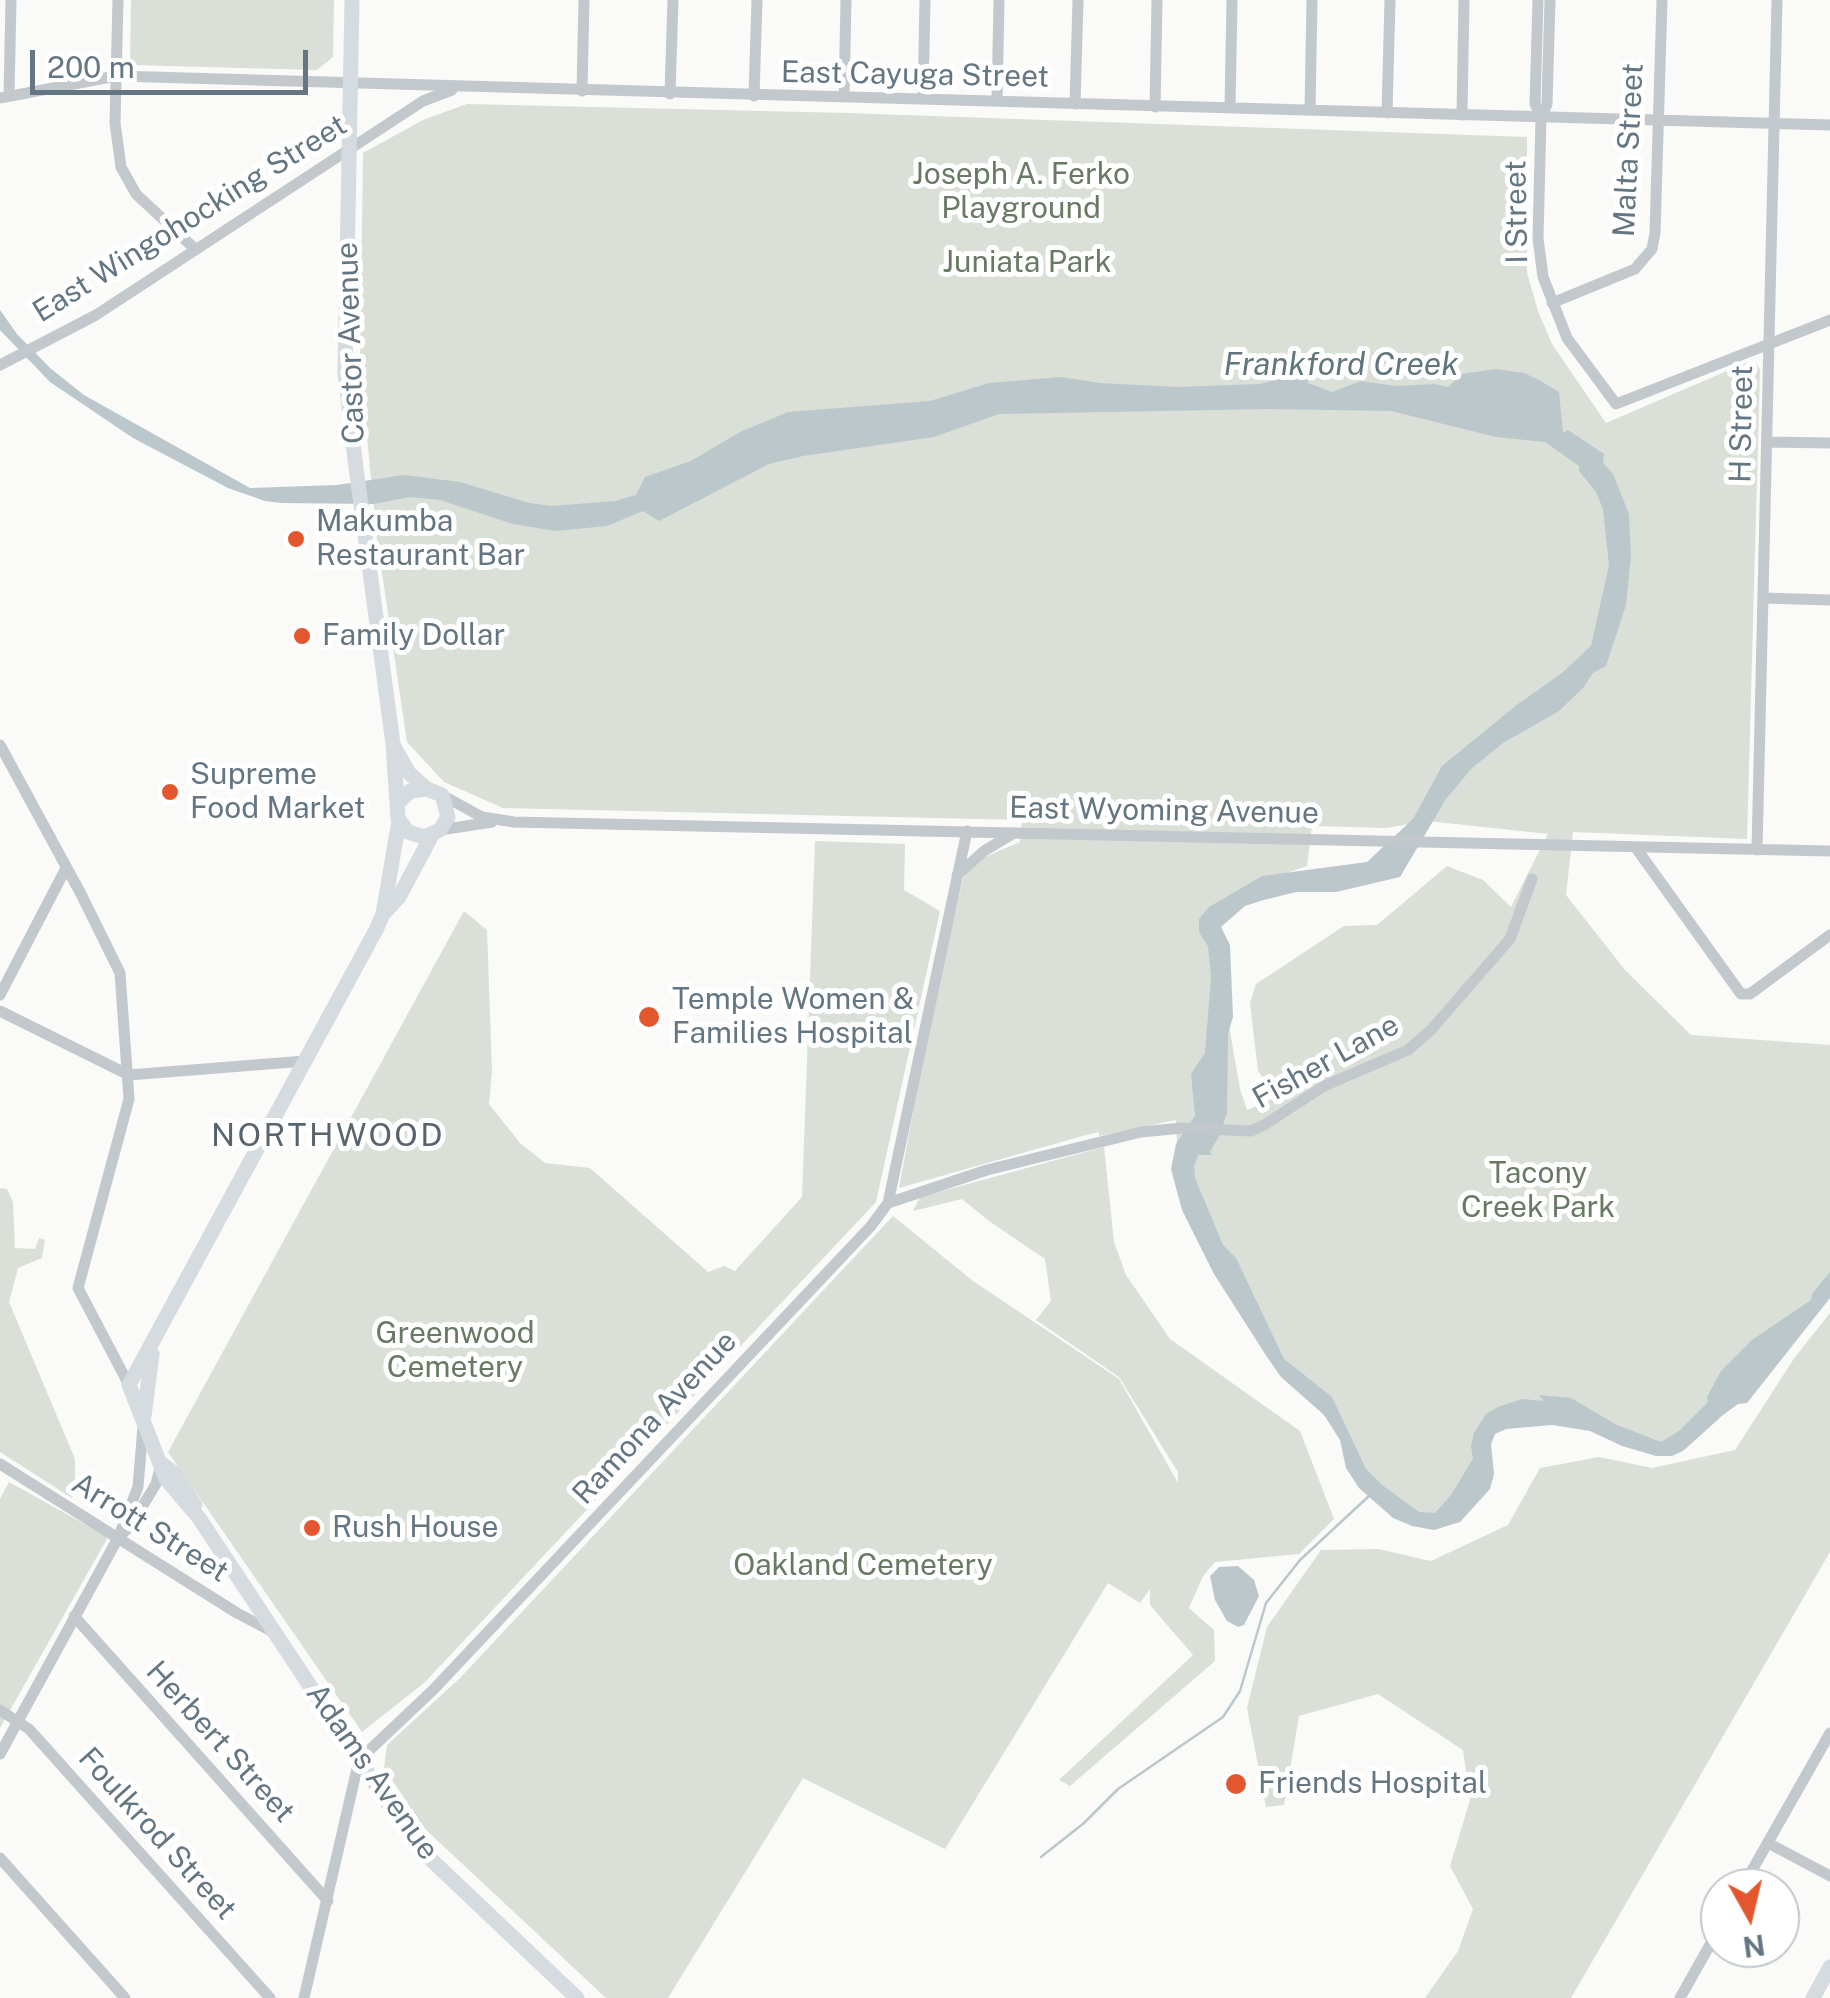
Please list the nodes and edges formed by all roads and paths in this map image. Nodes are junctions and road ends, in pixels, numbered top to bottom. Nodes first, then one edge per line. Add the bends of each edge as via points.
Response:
1 (11, 0) edge
2 (118, 0) edge
3 (352, 0) edge
4 (584, 0) edge
5 (673, 0) edge
6 (757, 0) edge
7 (846, 0) edge
8 (925, 0) edge
9 (999, 0) edge
10 (1078, 0) edge
11 (1157, 0) edge
12 (1232, 0) edge
13 (1312, 0) edge
14 (1390, 0) edge
15 (1464, 0) edge
16 (1538, 0) edge
17 (1550, 0) edge
18 (1662, 0) edge
19 (1777, 0) edge
20 (116, 76) junction
21 (350, 82) junction
22 (458, 87) junction
23 (582, 91) junction
24 (670, 94) junction
25 (754, 96) junction
26 (4, 97) edge
27 (844, 97) junction
28 (923, 99) junction
29 (997, 101) junction
30 (1074, 104) junction
31 (1154, 106) junction
32 (1230, 107) junction
33 (1310, 110) junction
34 (1387, 114) junction
35 (1462, 115) junction
36 (1541, 118) junction
37 (1658, 122) junction
38 (1774, 124) junction
39 (1830, 125) edge
40 (348, 149) junction
41 (195, 249) junction
42 (1552, 302) junction
43 (1830, 320) edge
44 (1768, 344) junction
45 (5, 363) edge
46 (1766, 442) junction
47 (1830, 443) edge
48 (1763, 598) junction
49 (1830, 600) edge
50 (392, 744) junction
51 (0, 745) edge
52 (435, 792) junction
53 (398, 804) junction
54 (496, 820) junction
55 (399, 822) junction
56 (436, 832) junction
57 (967, 832) junction
58 (1014, 832) junction
59 (1636, 848) junction
60 (1757, 850) junction
61 (1830, 851) edge
62 (66, 868) junction
63 (958, 875) junction
64 (1532, 880) dead end
65 (383, 914) junction
66 (1830, 936) edge
67 (0, 995) edge
68 (0, 1012) edge
69 (305, 1061) junction
70 (129, 1075) junction
71 (888, 1203) junction
72 (158, 1331) junction
73 (129, 1385) junction
74 (144, 1420) junction
75 (162, 1464) junction
76 (3, 1466) edge
77 (0, 1480) edge
78 (118, 1538) junction
79 (74, 1616) junction
80 (274, 1632) junction
81 (0, 1710) edge
82 (19, 1720) junction
83 (1830, 1733) edge
84 (0, 1754) edge
85 (360, 1760) junction
86 (1768, 1843) junction
87 (0, 1858) edge
88 (1754, 1868) edge
89 (1830, 1876) edge
90 (328, 1901) junction
91 (1700, 1963) edge
92 (1830, 1968) edge
93 (557, 1978) junction
94 (125, 1998) edge
95 (270, 1998) edge
96 (304, 1998) edge
97 (564, 1998) edge
98 (577, 1998) edge
99 (1680, 1998) edge
100 (1813, 1998) edge

1 - 26 street
2 - 20 street
3 - 21 main road, Castor Avenue
4 - 23 street
5 - 24 street
6 - 25 street
7 - 27 street
8 - 28 street
9 - 29 street
10 - 30 street
11 - 31 street
12 - 32 street
13 - 33 street
14 - 34 street
15 - 35 street
16 - 36 street, I Street
17 - 36 street, I Street
18 - 37 street, Malta Street
19 - 38 street, H Street
20 - 21 street, East Cayuga Street
20 - 26 street, East Cayuga Street
20 - 41 street via 116,141 127,182
21 - 22 street, East Cayuga Street
21 - 40 main road, Castor Avenue
22 - 23 street, East Cayuga Street
22 - 40 street, East Wingohocking Street
23 - 24 street, East Cayuga Street
24 - 25 street, East Cayuga Street
25 - 27 street, East Cayuga Street
27 - 28 street, East Cayuga Street
28 - 29 street, East Cayuga Street
29 - 30 street, East Cayuga Street
30 - 31 street, East Cayuga Street
31 - 32 street, East Cayuga Street
32 - 33 street, East Cayuga Street
33 - 34 street, East Cayuga Street
34 - 35 street, East Cayuga Street
35 - 36 street, East Cayuga Street
36 - 37 street, East Cayuga Street
36 - 42 street, I Street via 1538,238
37 - 38 street, East Cayuga Street
37 - 42 street, Malta Street via 1652,249 1636,268
38 - 39 street, East Cayuga Street
38 - 44 street, H Street
40 - 41 street, East Wingohocking Street
40 - 50 main road, Castor Avenue via 346,372
41 - 45 street, East Wingohocking Street via 96,315
42 - 44 street, I Street via 1567,338 1616,404
43 - 44 street
44 - 46 street, H Street
46 - 47 street
46 - 48 street, H Street
48 - 49 street
48 - 60 street, H Street
50 - 52 main road, Castor Avenue via 409,773
50 - 53 main road, Castor Avenue
51 - 62 street, Adams Avenue
52 - 53 main road via 410,791
52 - 54 street, East Wyoming Avenue
52 - 56 main road via 448,809
53 - 55 main road
54 - 56 street, East Wyoming Avenue
54 - 57 street, East Wyoming Avenue
55 - 56 main road via 416,836
55 - 65 main road
56 - 65 main road
57 - 58 street, East Wyoming Avenue
57 - 63 street, Ramona Avenue
58 - 59 street, East Wyoming Avenue
58 - 63 street
59 - 60 street, East Wyoming Avenue
59 - 66 street via 1741,994
60 - 61 street, East Wyoming Avenue
62 - 67 street
62 - 70 street, Adams Avenue via 120,973
63 - 71 street, Ramona Avenue
64 - 71 street, Fisher Lane via 1510,939 1430,1031 1408,1050 1324,1086 1264,1125 1251,1131 1141,1132 987,1170
65 - 69 main road
68 - 70 street
69 - 70 street
69 - 72 main road
70 - 73 street, Adams Avenue via 129,1099 78,1288
71 - 85 street, Ramona Avenue
72 - 73 main road
72 - 74 main road
73 - 74 main road, Adams Avenue
74 - 75 main road, Adams Avenue
74 - 78 street via 138,1487
75 - 78 street via 156,1484
75 - 80 main road, Adams Avenue via 176,1474
76 - 77 street
76 - 78 street, Arrott Street
78 - 79 street
78 - 80 street, Arrott Street
79 - 82 street
79 - 90 street, Herbert Street
80 - 85 main road, Adams Avenue
81 - 82 street, Foulkrod Street
82 - 84 street
82 - 95 street, Foulkrod Street
83 - 86 street
85 - 90 street
85 - 93 main road, Adams Avenue via 416,1844
86 - 88 street
86 - 89 street
87 - 94 street
90 - 96 street
91 - 99 street
92 - 100 main road
93 - 97 main road
93 - 98 main road, Adams Avenue

